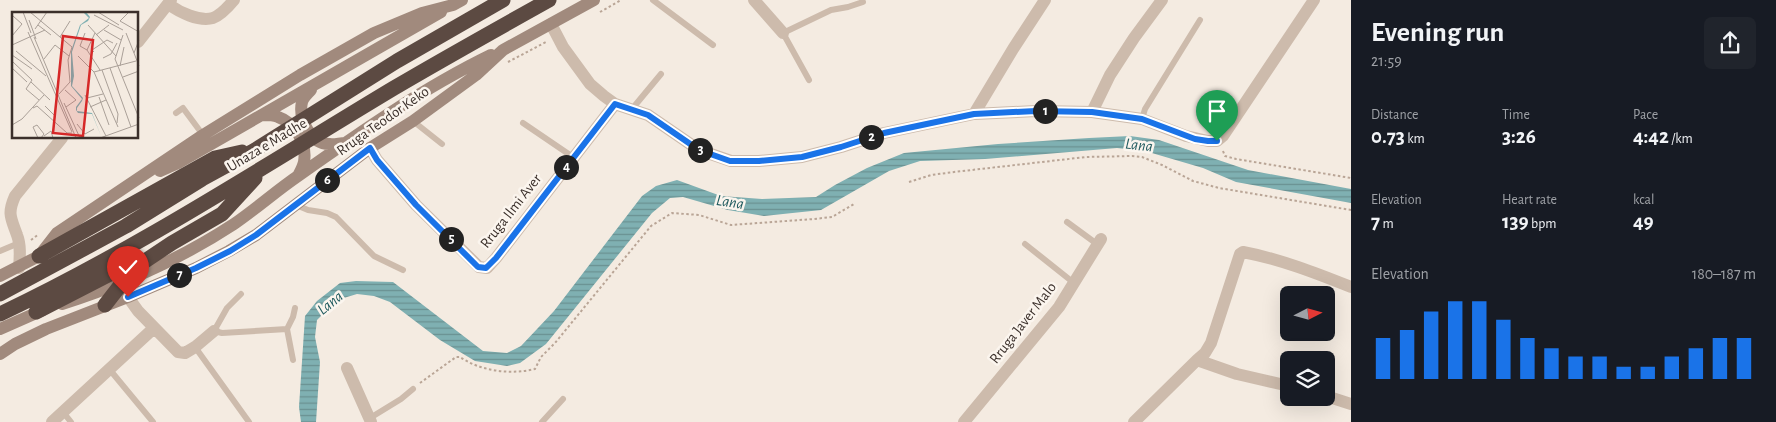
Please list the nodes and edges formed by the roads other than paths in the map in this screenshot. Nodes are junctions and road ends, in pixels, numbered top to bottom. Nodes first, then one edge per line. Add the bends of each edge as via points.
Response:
1 (234, 0) edge
2 (503, 0) edge
3 (549, 0) edge
4 (594, 0) edge
5 (653, 0) edge
6 (754, 0) edge
7 (1045, 0) edge
8 (1162, 0) edge
9 (1312, 1) edge
10 (169, 2) edge
11 (862, 2) dead end
12 (457, 3) edge
13 (1200, 20) dead end
14 (551, 24) junction
15 (783, 33) junction
16 (139, 41) edge
17 (713, 44) dead end
18 (503, 50) junction
19 (662, 74) dead end
20 (809, 80) dead end
21 (314, 86) junction
22 (615, 104) junction
23 (632, 110) junction
24 (1092, 112) junction
25 (176, 113) dead end
26 (263, 114) junction
27 (974, 114) junction
28 (1142, 119) junction
29 (413, 120) junction
30 (523, 123) dead end
31 (61, 139) edge
32 (205, 141) junction
33 (348, 142) junction
34 (442, 144) dead end
35 (370, 148) junction
36 (255, 150) junction
37 (573, 157) junction
38 (266, 166) junction
39 (298, 176) junction
40 (295, 204) junction
41 (1068, 222) dead end
42 (1099, 242) joint
43 (172, 243) junction
44 (1025, 244) dead end
45 (19, 247) junction
46 (0, 251) edge
47 (39, 256) junction
48 (19, 268) junction
49 (403, 270) dead end
50 (0, 276) edge
51 (1074, 283) junction
52 (1351, 287) edge
53 (0, 294) edge
54 (241, 294) dead end
55 (128, 297) junction
56 (105, 305) junction
57 (31, 307) junction
58 (295, 308) dead end
59 (0, 314) edge
60 (154, 328) junction
61 (0, 329) edge
62 (287, 329) junction
63 (214, 331) junction
64 (196, 347) junction
65 (0, 354) edge
66 (293, 360) dead end
67 (1197, 360) junction
68 (346, 368) dead end
69 (110, 370) junction
70 (1280, 384) edge
71 (412, 389) road end
72 (563, 399) dead end
73 (1335, 399) edge
74 (1351, 404) edge
75 (67, 417) edge
76 (370, 420) edge
77 (52, 422) edge
78 (153, 422) edge
79 (249, 422) edge
80 (542, 422) edge
81 (964, 422) edge
82 (1134, 422) edge

1 - 10 street via 214,18 189,15 178,11
2 - 36 highway, Unaza e Madhe via 397,61
3 - 38 highway, Unaza e Madhe
4 - 14 main road, Rruga Teodor Keko
5 - 17 lane
6 - 15 street
7 - 27 street
8 - 24 street via 1110,75
9 - 28 street via 1217,141 1195,139
10 - 16 street
11 - 15 lane via 831,10
12 - 21 main road
12 - 32 main road via 374,33 300,74
13 - 28 lane
14 - 18 main road, Rruga Teodor Keko
14 - 22 street via 590,84
15 - 20 lane
18 - 29 main road, Rruga Teodor Keko via 476,75
18 - 33 main road via 474,63
19 - 23 lane
21 - 26 main road
21 - 33 main road via 302,101 301,114 306,128 317,140 328,144
22 - 23 street
22 - 37 street, Rruga Ilmi Aver
23 - 27 street via 648,115 699,150 730,161 802,157 884,133
24 - 27 street
24 - 28 street
25 - 32 lane via 183,108
26 - 32 main road
26 - 39 main road via 287,122 298,133 304,149 304,163
29 - 34 lane
29 - 35 main road, Rruga Teodor Keko
30 - 37 lane
31 - 45 street via 15,196 10,208
32 - 47 main road via 128,185 57,233
33 - 39 main road
35 - 37 street, Rruga Ilmi Aver via 416,205 478,267 486,268
35 - 40 main road, Rruga Teodor Keko
36 - 47 highway via 214,158
36 - 53 highway, Unaza e Madhe via 99,242
38 - 43 highway via 222,214
38 - 57 highway, Unaza e Madhe
39 - 57 main road via 234,224 166,262 91,295
40 - 49 lane via 336,217 374,256
40 - 55 main road, Rruga Teodor Keko via 230,251
41 - 42 lane
42 - 51 street, Rruga Javer Malo
43 - 56 highway via 133,269
43 - 57 highway
44 - 51 lane
45 - 46 lane
45 - 48 street
47 - 48 main road
48 - 50 main road
51 - 81 street, Rruga Javer Malo via 1059,307
52 - 67 street via 1244,252 1240,254 1211,343
54 - 63 lane via 227,308
55 - 56 main road, Rruga Teodor Keko
55 - 60 street
56 - 65 main road, Rruga Teodor Keko via 46,329
57 - 59 highway, Unaza e Madhe
57 - 61 main road
58 - 62 lane
60 - 64 street via 178,352 185,353
60 - 69 street
62 - 63 lane
62 - 66 lane
63 - 64 street
64 - 79 lane
67 - 70 street
67 - 82 street
68 - 76 street
69 - 75 street
69 - 78 lane
71 - 76 lane
72 - 80 lane
73 - 74 street
75 - 77 street

